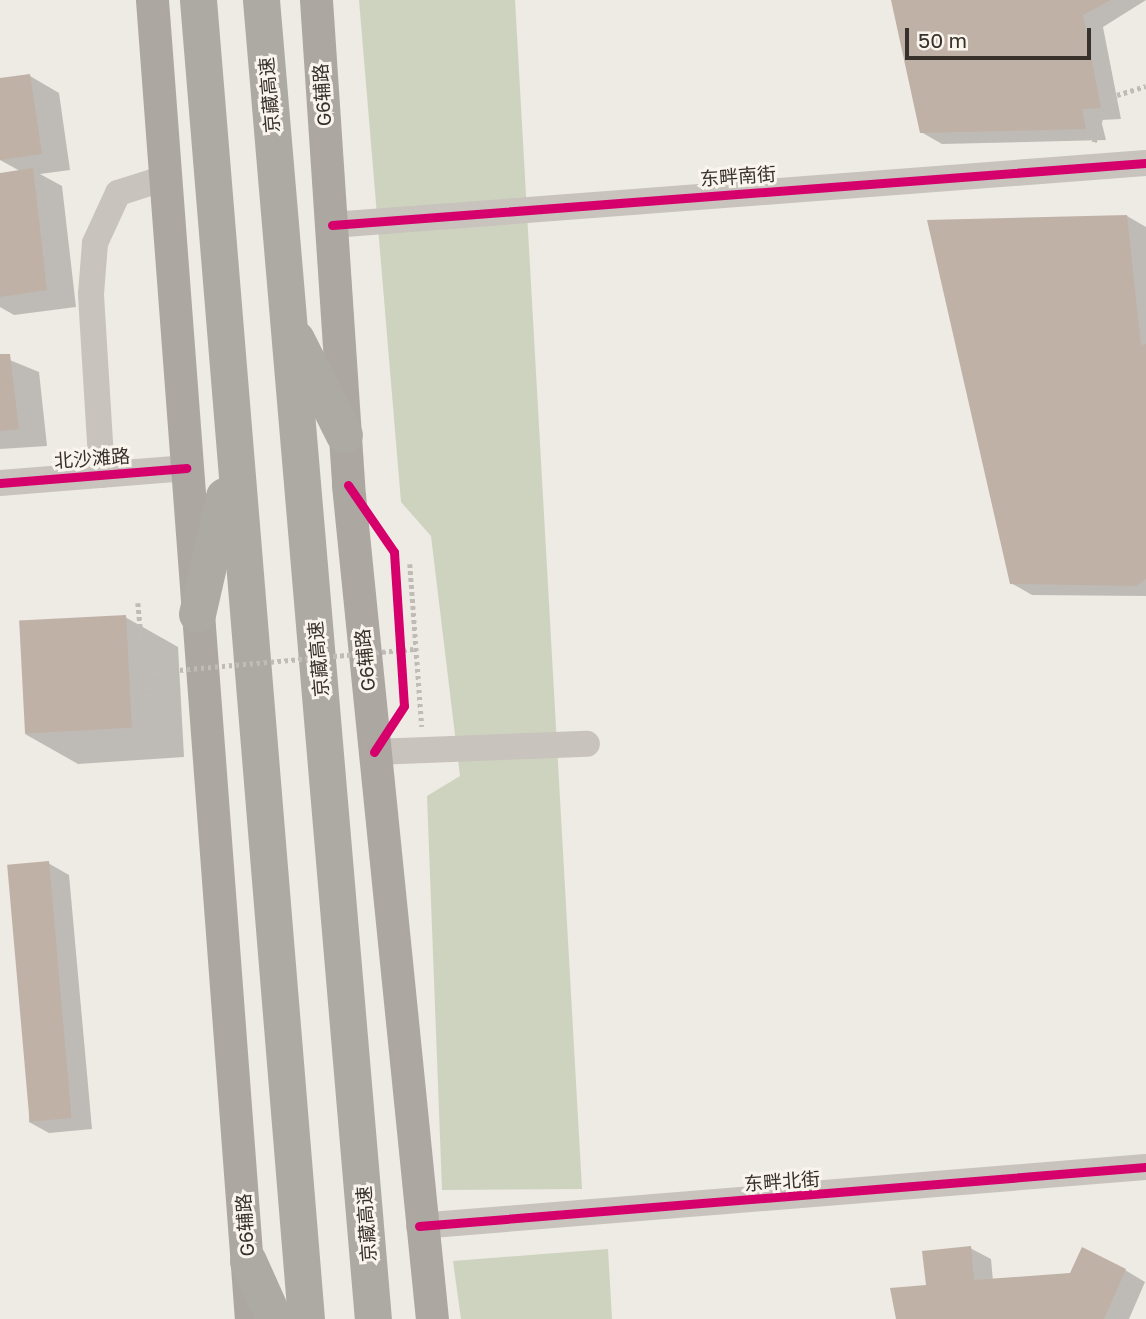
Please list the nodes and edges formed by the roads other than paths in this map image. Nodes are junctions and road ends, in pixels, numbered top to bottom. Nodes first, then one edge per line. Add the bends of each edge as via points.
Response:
1 (152, 0) edge
2 (198, 0) edge
3 (261, 0) edge
4 (275, 0) edge
5 (316, 0) edge
6 (266, 61) junction
7 (1146, 163) edge
8 (165, 178) junction
9 (332, 225) junction
10 (288, 322) junction
11 (344, 435) junction
12 (232, 464) junction
13 (186, 468) junction
14 (102, 475) junction
15 (0, 482) edge
16 (197, 614) junction
17 (587, 744) dead end
18 (374, 752) junction
19 (1146, 1167) edge
20 (419, 1226) junction
21 (248, 1261) junction
22 (251, 1319) edge
23 (274, 1319) edge
24 (306, 1319) edge
25 (373, 1319) edge
26 (432, 1319) edge

1 - 8 main road, G6辅路
2 - 12 highway
3 - 6 highway, 京藏高速
4 - 6 highway
5 - 9 main road, G6辅路
6 - 10 highway, 京藏高速
7 - 9 street, 东畔南街
8 - 13 main road, G6辅路
8 - 14 street via 118,193 95,243 91,294
9 - 11 main road, G6辅路
10 - 11 highway
10 - 25 highway, 京藏高速
11 - 18 main road, G6辅路
12 - 16 highway
12 - 24 highway
13 - 14 street, 北沙滩路
13 - 16 main road, G6辅路
14 - 15 street, 北沙滩路
16 - 21 main road, G6辅路
17 - 18 street
18 - 20 main road, G6辅路
19 - 20 street, 东畔北街
20 - 26 main road, G6辅路
21 - 22 main road, G6辅路
21 - 23 highway

